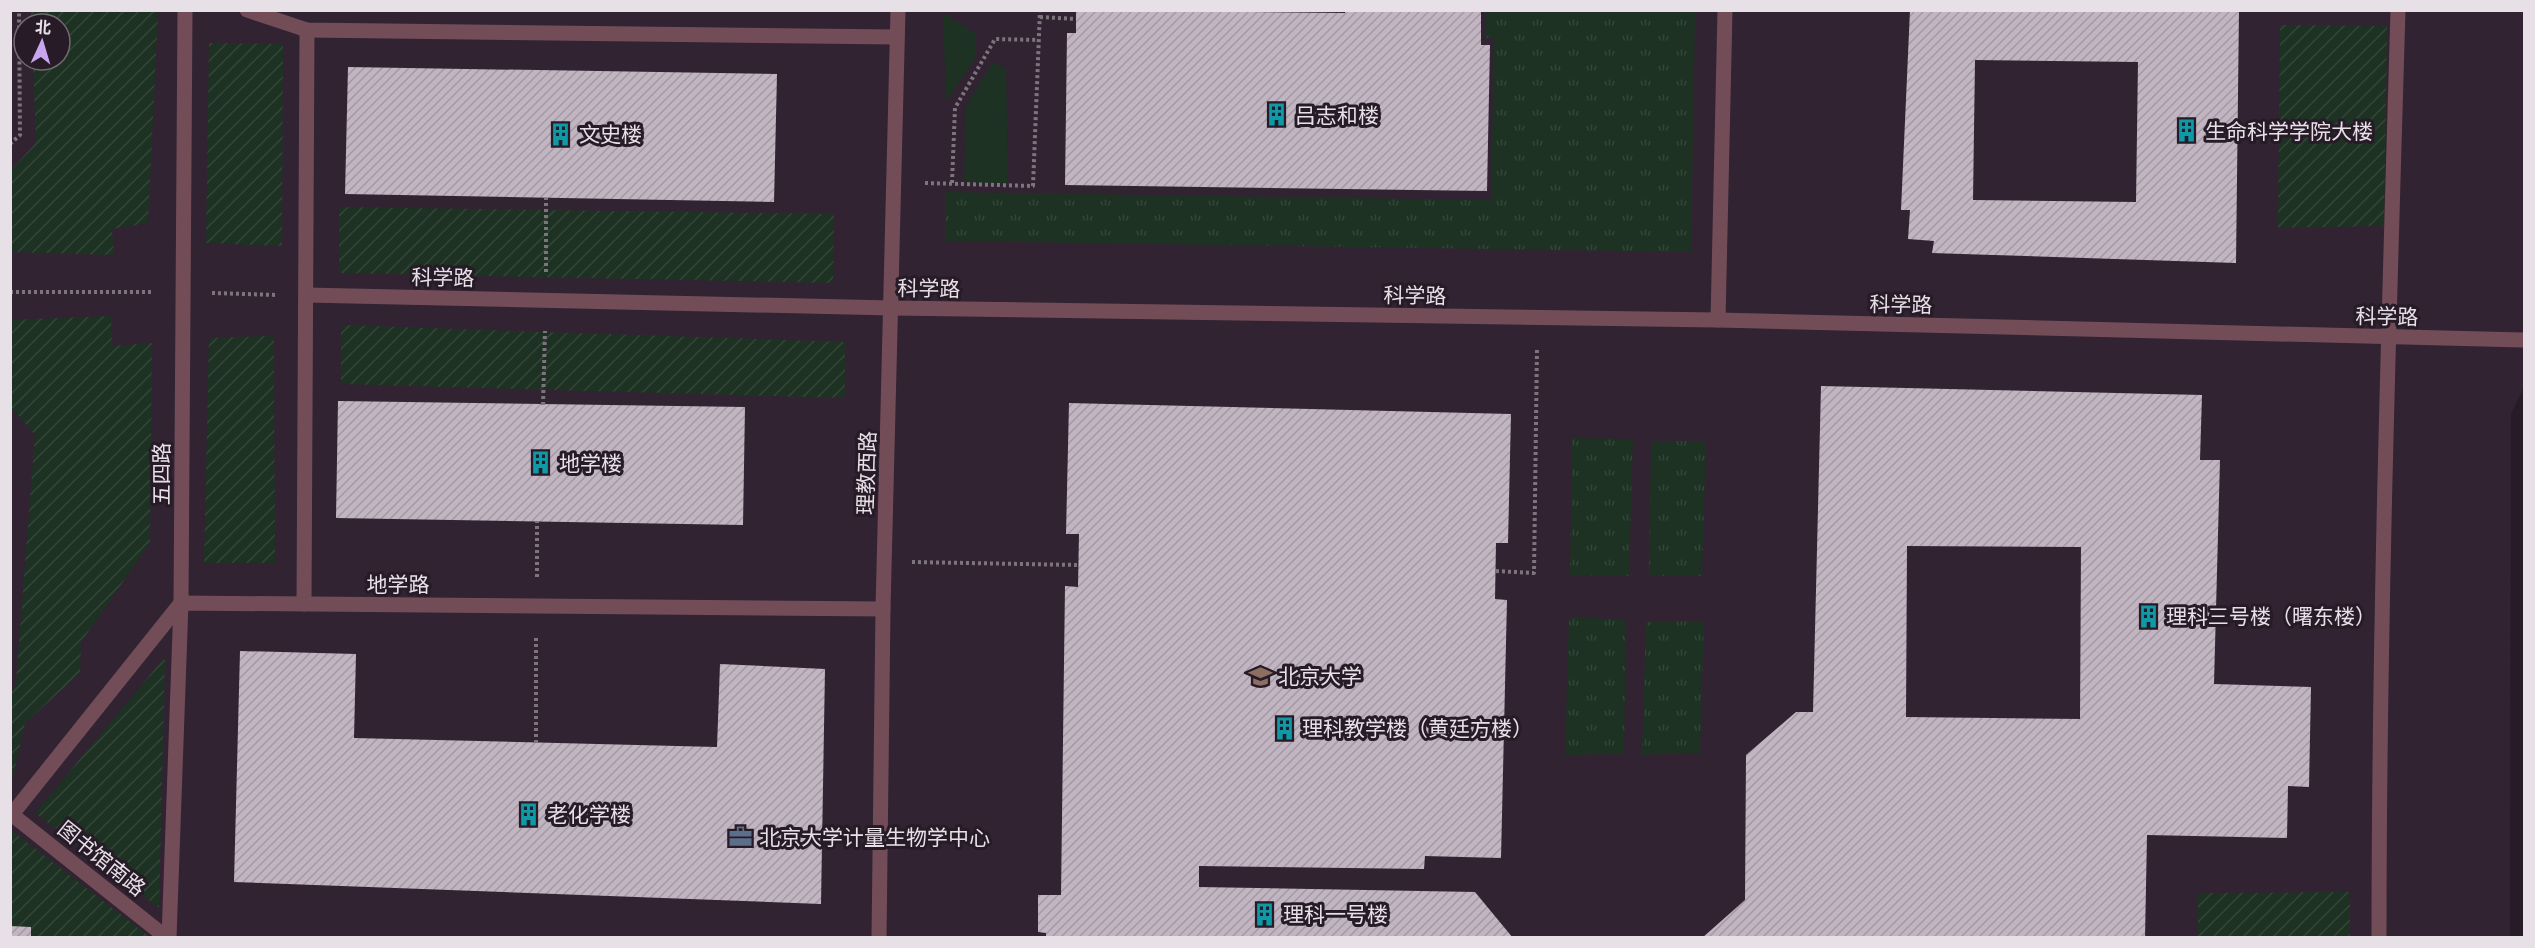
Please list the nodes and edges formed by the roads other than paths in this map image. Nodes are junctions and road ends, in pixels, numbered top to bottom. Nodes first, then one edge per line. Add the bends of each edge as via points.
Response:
1 (185, 10) edge
2 (247, 10) edge
3 (898, 10) edge
4 (1725, 10) edge
5 (2398, 10) edge
6 (307, 30) junction
7 (897, 38) junction
8 (306, 295) junction
9 (892, 308) junction
10 (1718, 320) junction
11 (2389, 338) junction
12 (2524, 340) edge
13 (181, 603) junction
14 (304, 604) junction
15 (883, 609) junction
16 (12, 813) edge
17 (168, 938) edge
18 (879, 938) edge
19 (2379, 938) edge

1 - 13 street, 五四路
2 - 6 street
3 - 7 street, 理教西路
4 - 10 street
5 - 11 street
6 - 7 street
6 - 8 street
7 - 9 street, 理教西路
8 - 9 street, 科学路
8 - 14 street
9 - 10 street, 科学路
9 - 15 street, 理教西路
10 - 11 street, 科学路
11 - 12 street, 科学路
11 - 19 street
13 - 14 street, 地学路
13 - 16 street
13 - 17 street, 五四路
14 - 15 street, 地学路
15 - 18 street, 理教西路
16 - 17 street, 图书馆南路

